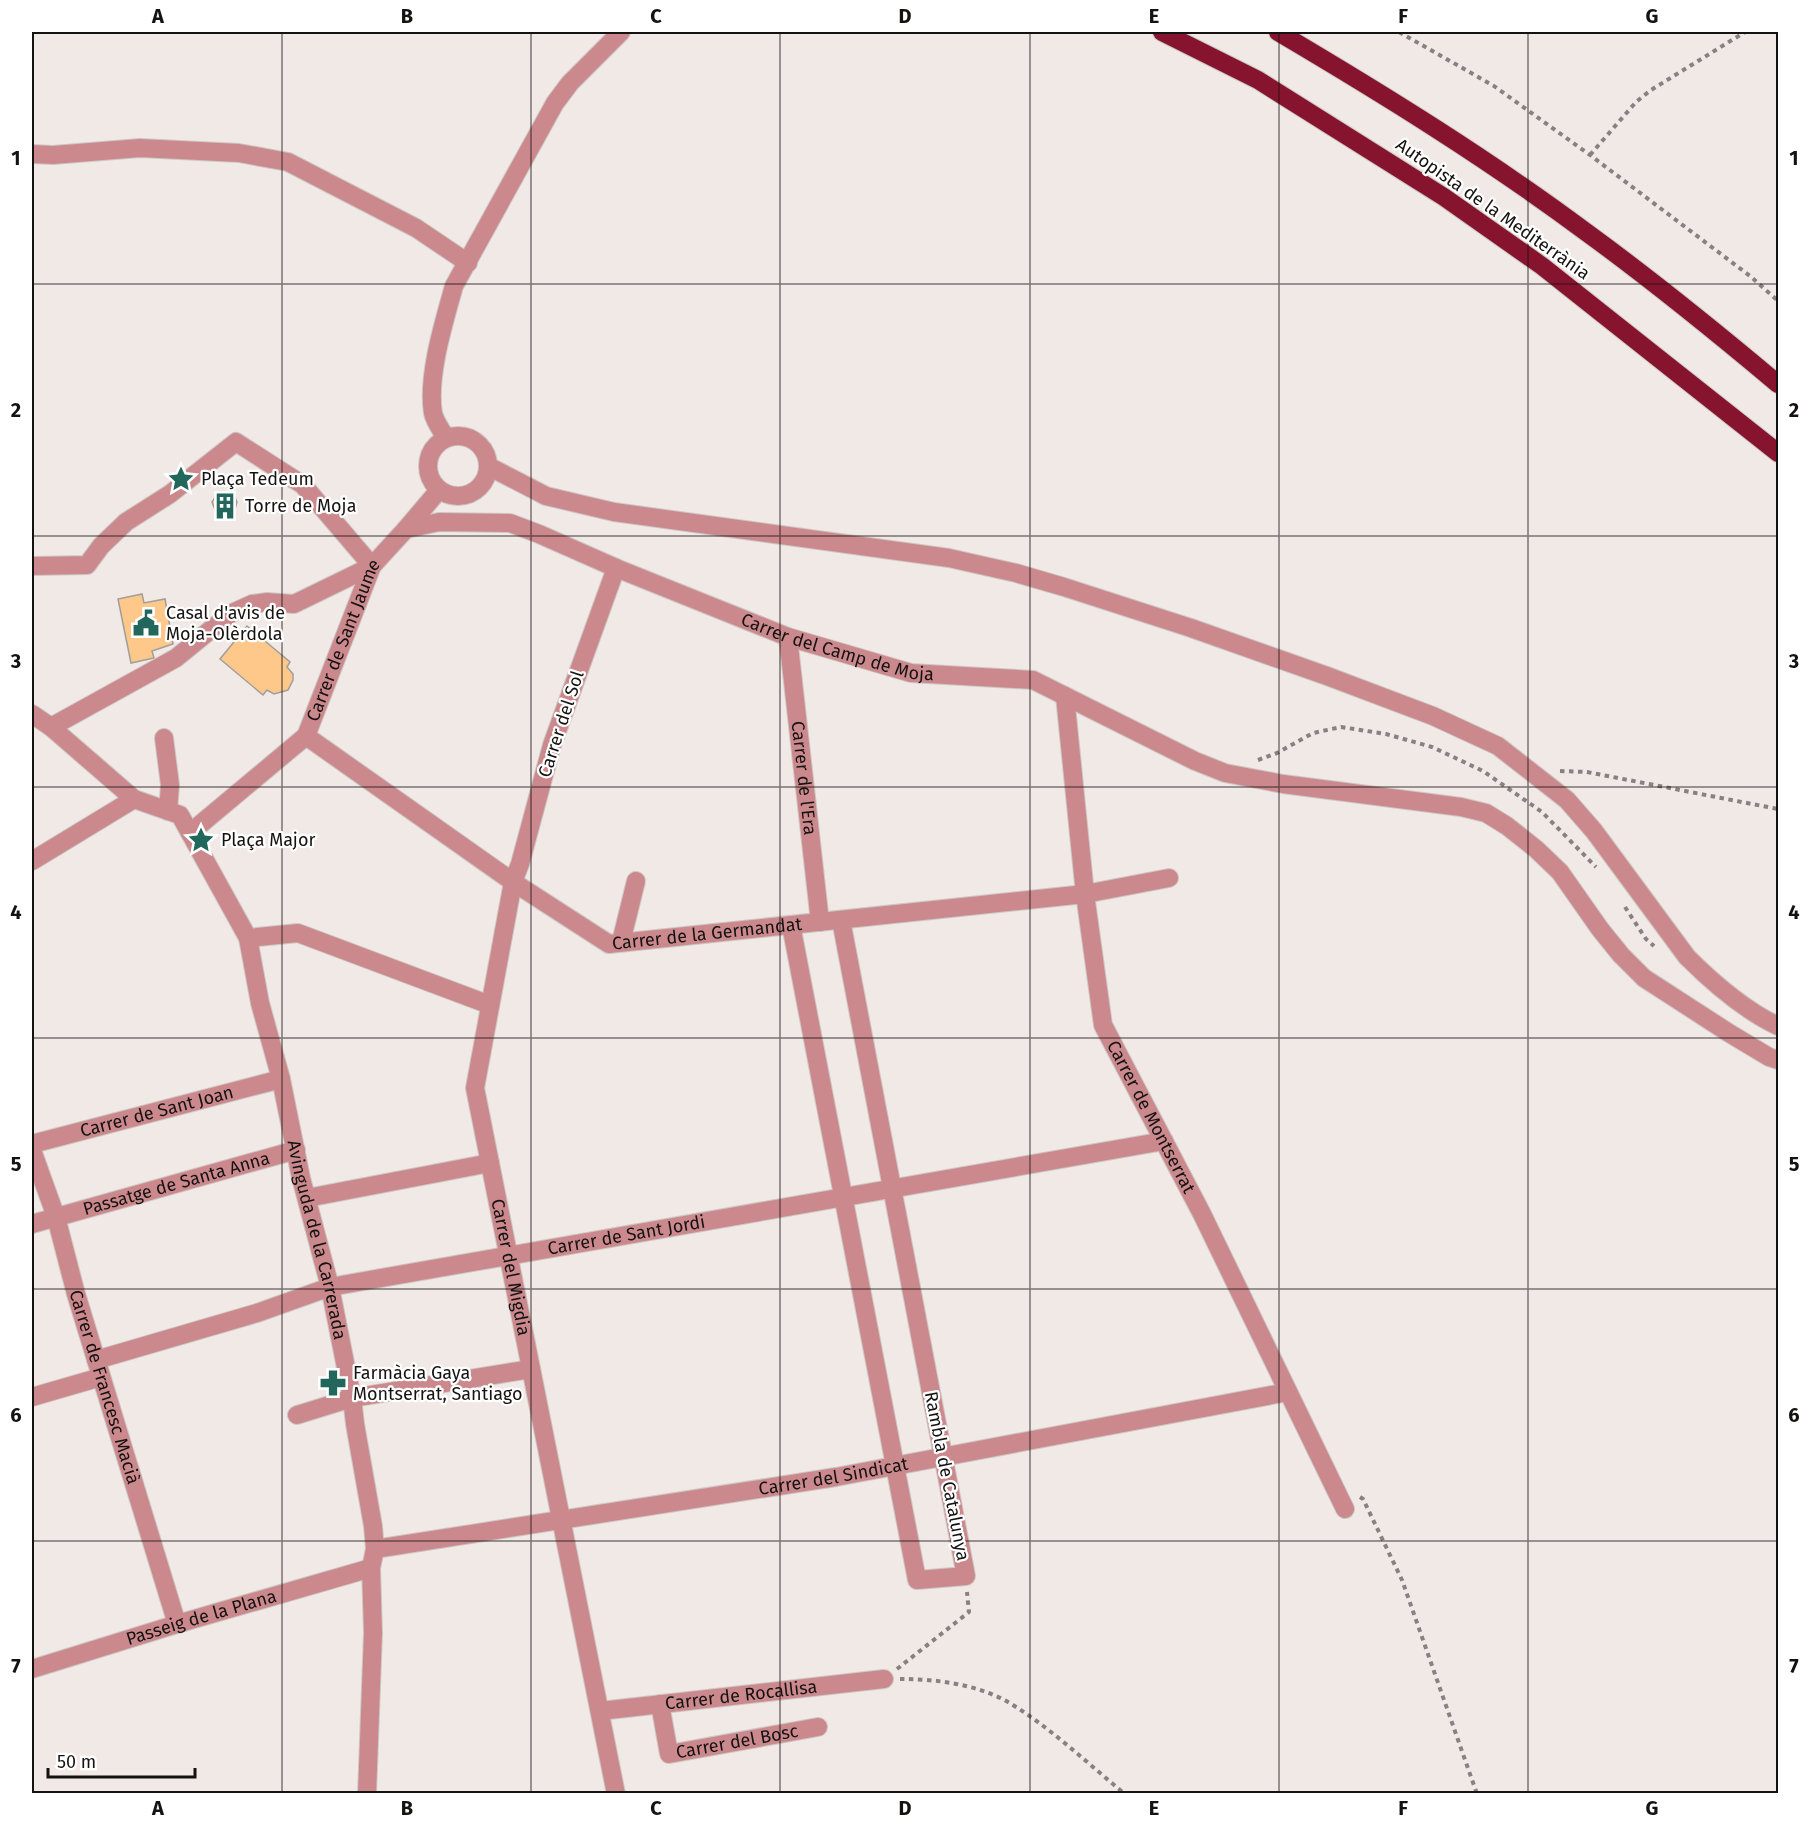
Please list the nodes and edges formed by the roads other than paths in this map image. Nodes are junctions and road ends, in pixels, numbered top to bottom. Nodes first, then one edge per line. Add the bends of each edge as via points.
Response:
1 (621, 32) edge
2 (1162, 32) edge
3 (1278, 32) edge
4 (32, 154) edge
5 (468, 263) junction
6 (1779, 384) edge
7 (446, 438) junction
8 (1779, 453) edge
9 (488, 466) junction
10 (440, 490) junction
11 (459, 496) junction
12 (483, 522) junction
13 (406, 529) junction
14 (32, 566) edge
15 (372, 566) junction
16 (616, 568) junction
17 (788, 637) junction
18 (1065, 696) junction
19 (32, 714) edge
20 (51, 727) junction
21 (306, 736) junction
22 (164, 738) dead end
23 (134, 799) junction
24 (168, 811) junction
25 (190, 833) junction
26 (32, 861) edge
27 (1169, 878) dead end
28 (636, 881) dead end
29 (513, 882) junction
30 (1085, 894) junction
31 (841, 920) junction
32 (820, 922) junction
33 (791, 925) junction
34 (248, 938) junction
35 (621, 942) junction
36 (490, 1005) junction
37 (1779, 1026) edge
38 (1779, 1060) edge
39 (281, 1079) junction
40 (1164, 1141) junction
41 (32, 1144) edge
42 (32, 1150) edge
43 (296, 1150) junction
44 (490, 1163) junction
45 (893, 1188) junction
46 (843, 1197) junction
47 (307, 1198) junction
48 (56, 1217) junction
49 (32, 1224) edge
50 (509, 1256) junction
51 (330, 1287) junction
52 (99, 1369) junction
53 (531, 1369) junction
54 (1288, 1392) junction
55 (32, 1397) edge
56 (352, 1398) junction
57 (297, 1415) dead end
58 (944, 1457) junction
59 (895, 1466) junction
60 (1345, 1509) dead end
61 (561, 1520) junction
62 (375, 1549) junction
63 (371, 1568) junction
64 (177, 1624) junction
65 (32, 1669) edge
66 (884, 1679) road end
67 (660, 1704) junction
68 (600, 1711) junction
69 (818, 1727) dead end
70 (367, 1794) edge
71 (616, 1794) edge

1 - 5 street via 555,103
2 - 8 highway, Autopista de la Mediterrània via 1258,80 1444,197 1542,266
3 - 6 highway, Autopista de la Mediterrània via 1375,89 1502,172 1587,232
4 - 5 street via 141,148 239,153 288,162 416,228
5 - 7 street via 454,286 433,378 434,416
7 - 9 street via 456,436 474,441 486,456
7 - 10 street via 438,442 429,458 429,475
9 - 11 street via 476,489
9 - 37 street via 546,496 604,510 949,558 1016,573 1233,643 1433,716 1498,746 1567,800 1687,957 1757,1016
10 - 11 street
10 - 13 street, Carrer de Sant Jaume
11 - 12 street
12 - 13 street, Carrer del Camp de Moja via 439,522
12 - 16 street, Carrer del Camp de Moja via 525,528
13 - 15 street, Carrer de Sant Jaume
14 - 15 street via 87,564 126,522 170,494 236,442 303,485
15 - 20 street via 294,604 252,604 230,614 176,658
15 - 21 street, Carrer de Sant Jaume
16 - 17 street, Carrer del Camp de Moja
16 - 29 street, Carrer del Sol via 570,690
17 - 18 street, Carrer del Camp de Moja via 911,673 1033,680
17 - 32 street, Carrer de l'Era
18 - 30 street, Carrer de Montserrat
18 - 38 street, Carrer del Camp de Moja via 1225,773 1486,813 1560,872 1600,929 1644,978
19 - 20 street
20 - 23 street
21 - 25 street, Carrer de Sant Jaume
21 - 29 street, Carrer de la Germandat
22 - 24 street via 170,785
23 - 24 street
23 - 26 street
24 - 25 street via 180,815
25 - 34 street
27 - 30 street, Carrer de la Germandat
28 - 35 street
29 - 35 street, Carrer de la Germandat via 609,944
29 - 36 street, Carrer del Migdia
30 - 31 street, Carrer de la Germandat
30 - 40 street, Carrer de Montserrat via 1103,1025
31 - 32 street, Carrer de la Germandat
31 - 45 street, Rambla de Catalunya
32 - 33 street, Carrer de la Germandat
33 - 35 street, Carrer de la Germandat
33 - 46 street, Rambla de Catalunya
34 - 36 street via 298,933
34 - 39 street, Avinguda de la Carrerada via 260,1003
36 - 44 street, Carrer del Migdia via 475,1088
39 - 41 street, Carrer de Sant Joan
39 - 43 street, Avinguda de la Carrerada
40 - 45 street, Carrer de Sant Jordi
40 - 54 street, Carrer de Montserrat
42 - 48 street, Carrer de Francesc Macià
43 - 47 street, Avinguda de la Carrerada
43 - 48 street, Passatge de Santa Anna
44 - 47 street
44 - 50 street, Carrer del Migdia
45 - 46 street, Carrer de Sant Jordi
45 - 58 street, Rambla de Catalunya
46 - 50 street, Carrer de Sant Jordi
46 - 59 street, Rambla de Catalunya
47 - 51 street, Avinguda de la Carrerada
48 - 49 street, Passatge de Santa Anna
48 - 52 street, Carrer de Francesc Macià
50 - 51 street, Carrer de Sant Jordi
50 - 53 street, Carrer del Migdia
51 - 52 street, Carrer de Sant Jordi
51 - 56 street, Avinguda de la Carrerada
52 - 55 street, Carrer de Sant Jordi
52 - 64 street, Carrer de Francesc Macià
53 - 56 street
53 - 61 street, Carrer del Migdia
54 - 58 street, Carrer del Sindicat
54 - 60 street, Carrer de Montserrat
56 - 57 street
56 - 62 street, Avinguda de la Carrerada
58 - 59 street, Carrer del Sindicat
58 - 59 street, Rambla de Catalunya via 966,1576 917,1580
59 - 61 street, Carrer del Sindicat
61 - 62 street, Carrer del Sindicat
61 - 68 street, Carrer del Migdia
62 - 63 street, Avinguda de la Carrerada
63 - 64 street, Passeig de la Plana
63 - 70 street, Avinguda de la Carrerada via 373,1633
64 - 65 street, Passeig de la Plana
66 - 67 street, Carrer de Rocallisa
67 - 68 street, Carrer de Rocallisa
67 - 69 street, Carrer del Bosc via 669,1754
68 - 71 street, Carrer del Migdia

